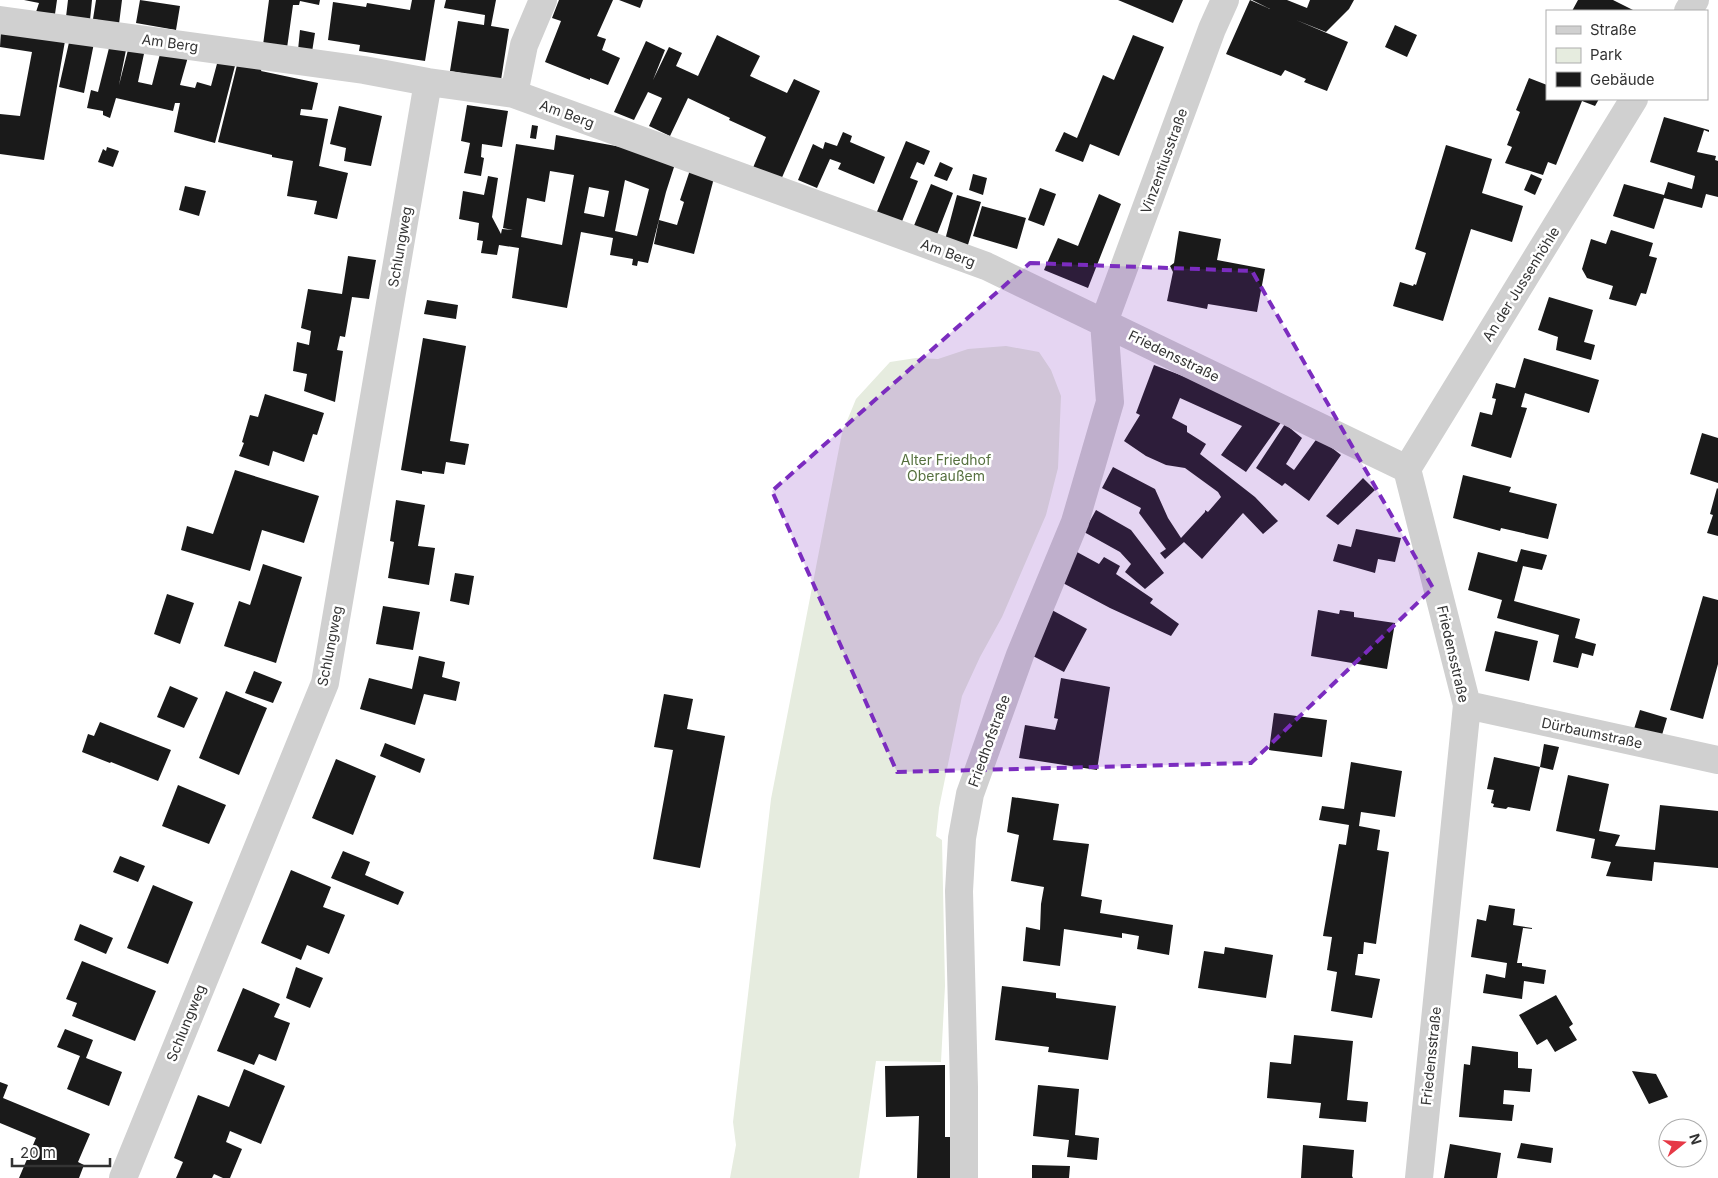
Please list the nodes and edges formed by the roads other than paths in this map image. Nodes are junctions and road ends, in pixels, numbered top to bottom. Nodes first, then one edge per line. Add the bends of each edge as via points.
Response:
1 (543, 0) edge
2 (1225, 0) edge
3 (0, 20) edge
4 (428, 82) junction
5 (514, 94) junction
6 (1633, 100) edge
7 (1104, 322) junction
8 (1407, 469) junction
9 (1467, 705) junction
10 (1718, 760) edge
11 (123, 1178) edge
12 (964, 1178) edge
13 (1419, 1178) edge

1 - 5 street via 524,45
2 - 7 street, Vinzentiusstraße
3 - 4 street, Am Berg via 364,70
4 - 5 street, Am Berg
4 - 11 street, Schlungweg via 325,683
5 - 7 street, Am Berg via 986,266
6 - 8 street, An der Jussenhöhle
7 - 8 street, Friedensstraße
7 - 12 street, Friedhofstraße via 1110,402 1075,522 1020,655 970,794 962,838 959,891
8 - 9 street, Friedensstraße
9 - 10 street, Dürbaumstraße
9 - 13 street, Friedensstraße

